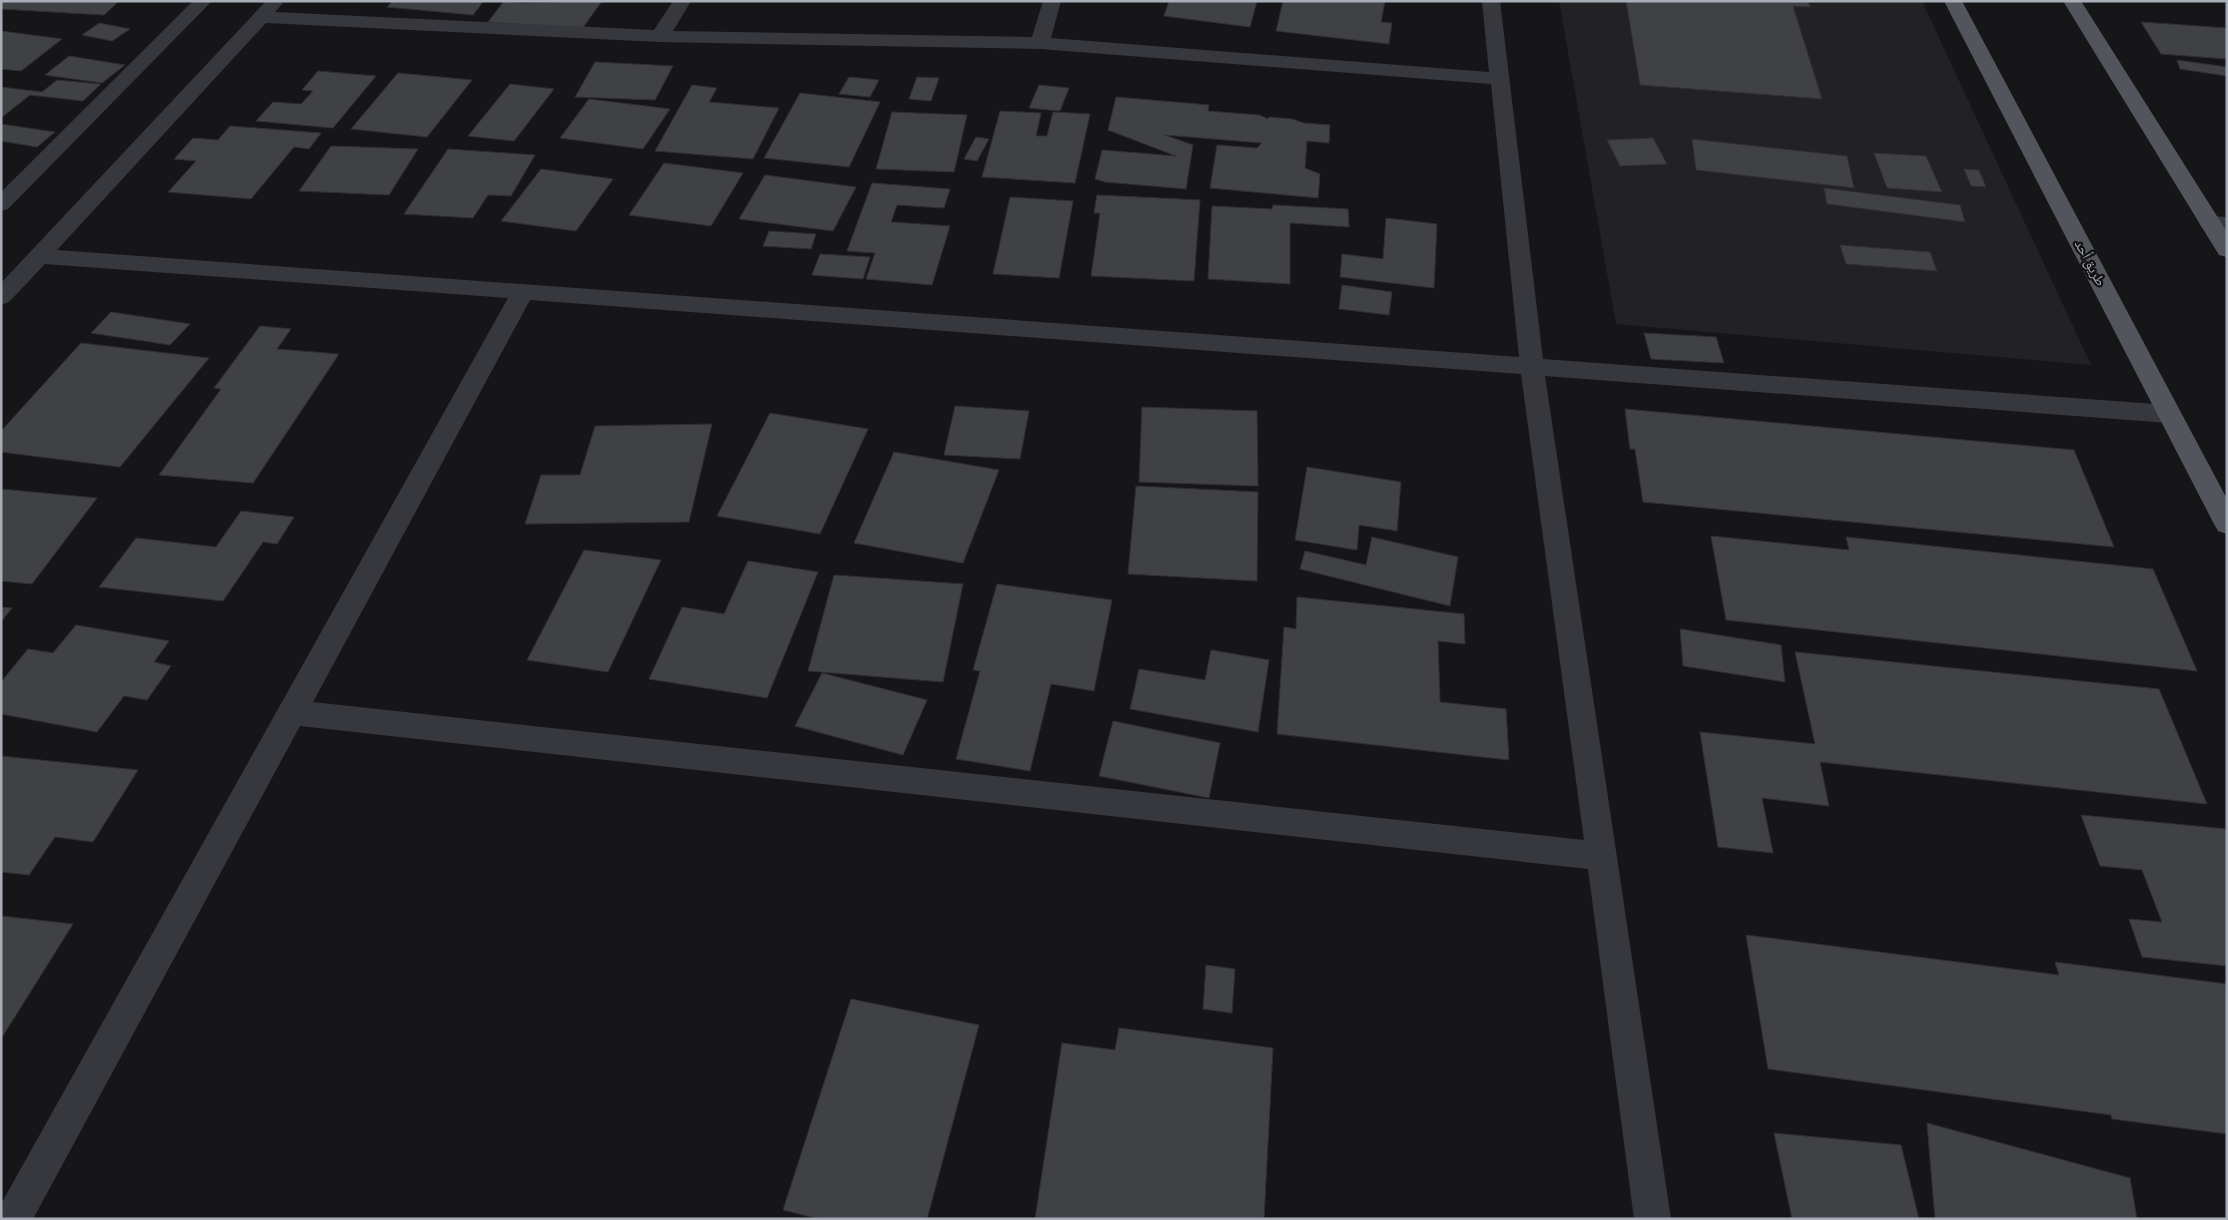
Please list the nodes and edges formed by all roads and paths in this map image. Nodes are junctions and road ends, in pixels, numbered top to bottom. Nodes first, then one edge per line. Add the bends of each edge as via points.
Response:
1 (203, 1) edge
2 (276, 1) edge
3 (682, 1) edge
4 (1052, 1) edge
5 (1491, 1) edge
6 (1953, 1) edge
7 (2072, 1) edge
8 (261, 17) junction
9 (660, 36) junction
10 (1040, 43) junction
11 (1500, 79) junction
12 (1, 204) edge
13 (2218, 224) edge
14 (2227, 250) edge
15 (40, 256) junction
16 (523, 292) junction
17 (1, 297) edge
18 (1532, 367) junction
19 (2169, 414) junction
20 (2227, 524) edge
21 (291, 712) junction
22 (1601, 856) junction
23 (13, 1219) edge
24 (1653, 1219) edge

1 - 12 street
2 - 8 street
3 - 9 street
4 - 10 street
5 - 11 street
6 - 19 main road, طريق أحد
7 - 13 main road
8 - 9 street
8 - 15 street
9 - 10 street
10 - 11 street
11 - 18 street
13 - 14 main road
15 - 16 street
15 - 17 street
16 - 18 street
16 - 21 street
18 - 19 street
18 - 22 street
19 - 20 main road, طريق أحد
21 - 22 street
21 - 23 street
22 - 24 street

